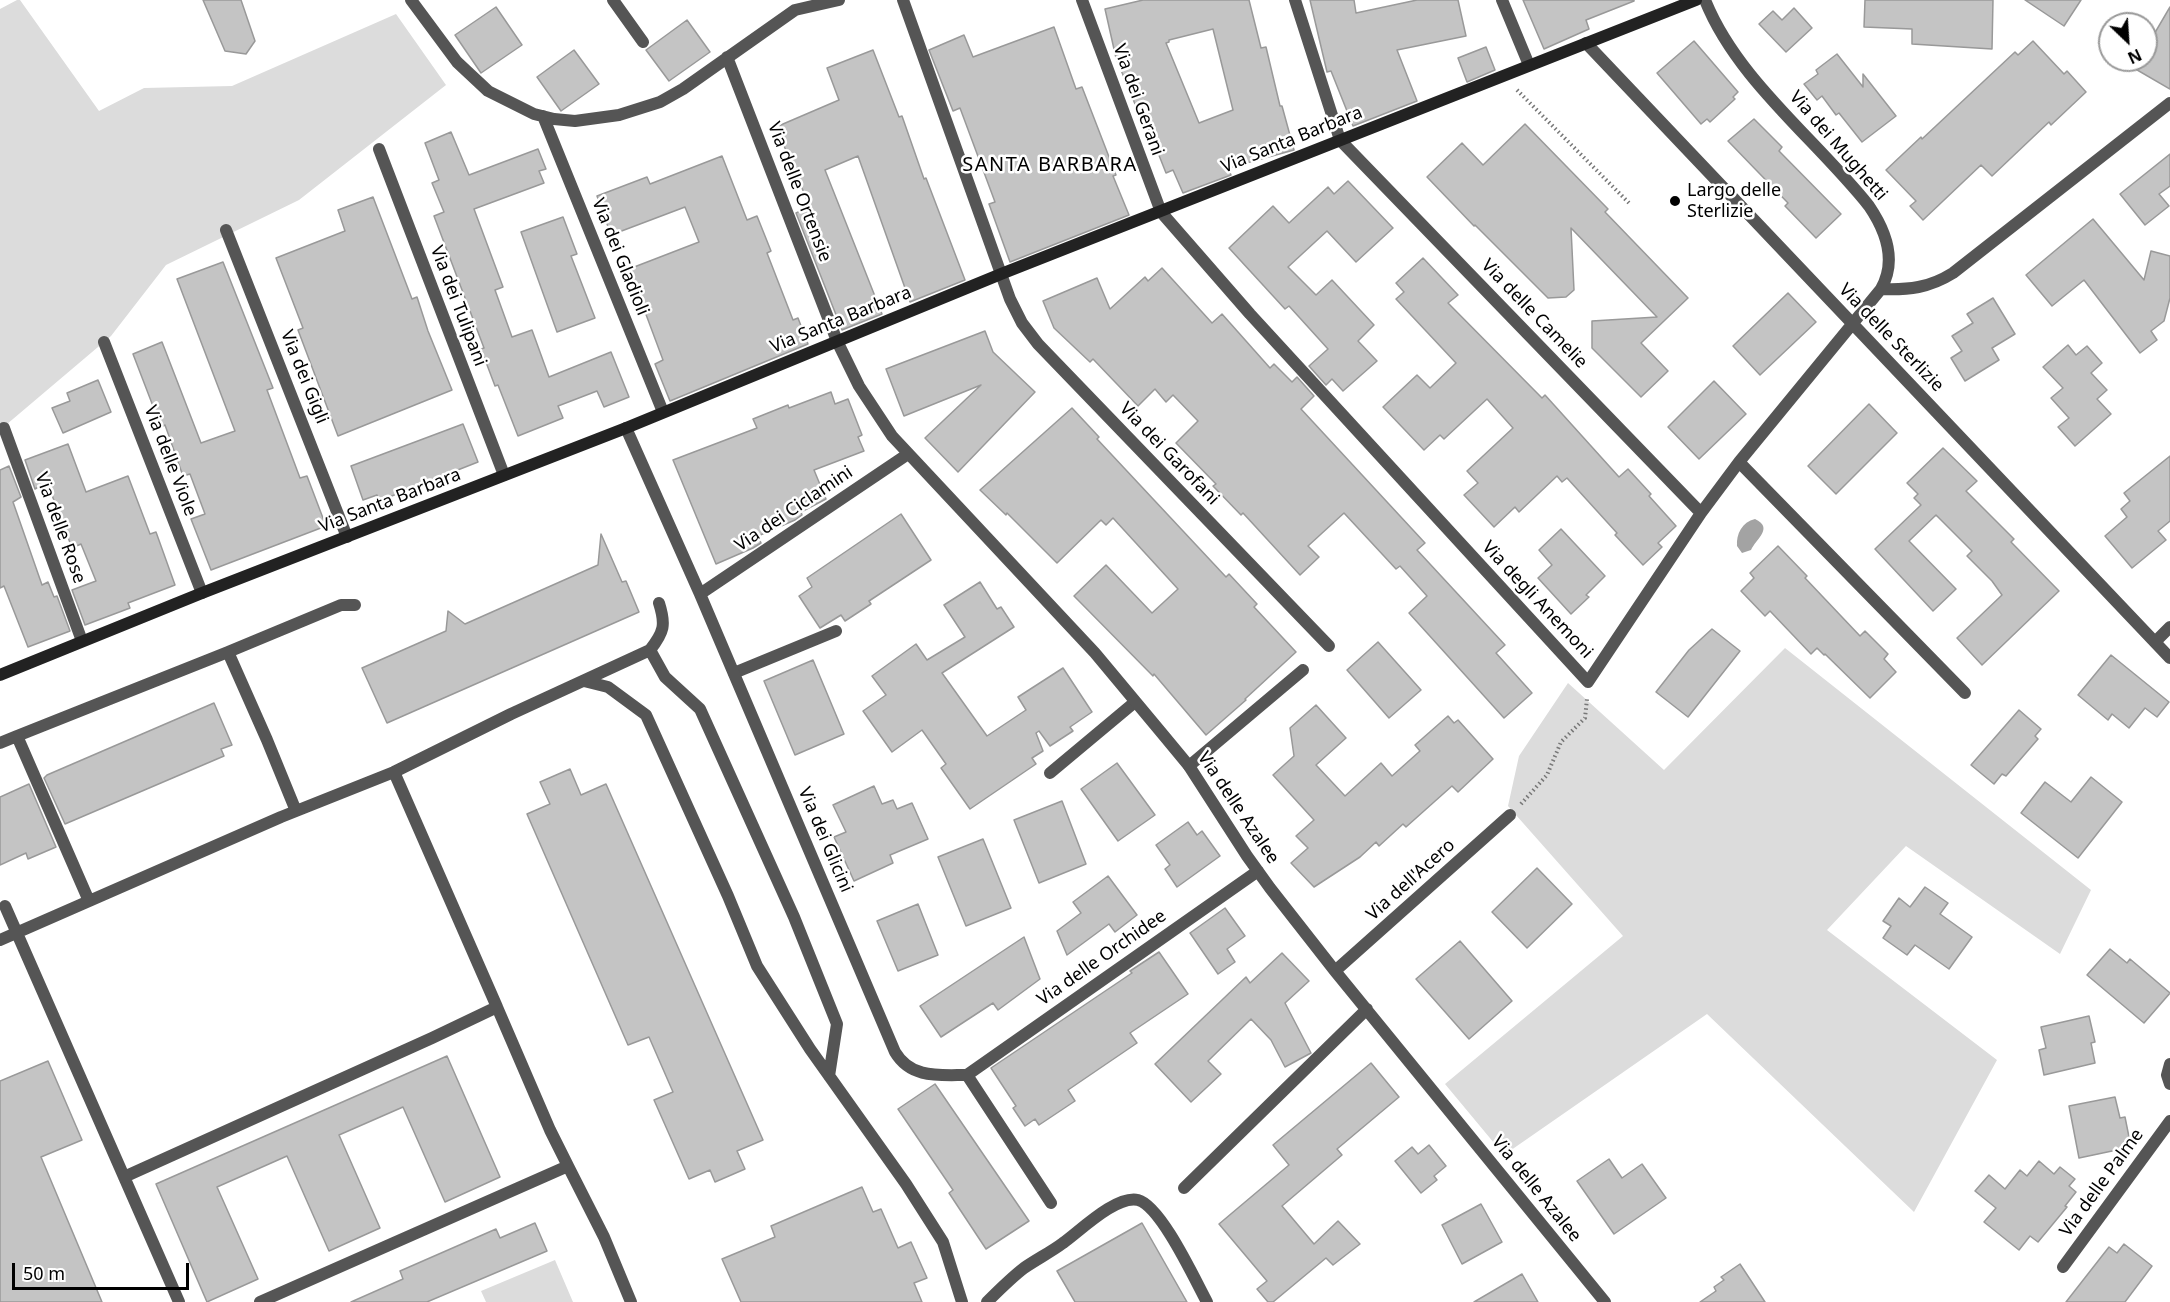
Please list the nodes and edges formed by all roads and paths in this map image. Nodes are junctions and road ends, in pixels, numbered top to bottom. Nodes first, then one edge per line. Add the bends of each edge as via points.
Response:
1 (411, 0) edge
2 (613, 0) edge
3 (808, 0) edge
4 (839, 0) edge
5 (903, 0) edge
6 (1082, 0) edge
7 (1295, 0) edge
8 (1502, 0) edge
9 (1696, 0) edge
10 (1705, 0) edge
11 (795, 10) junction
12 (643, 42) dead end
13 (1586, 43) junction
14 (727, 57) junction
15 (1529, 65) junction
16 (1503, 76) junction
17 (2170, 103) edge
18 (543, 116) junction
19 (1340, 140) junction
20 (379, 148) dead end
21 (1630, 204) dead end
22 (1161, 212) junction
23 (226, 230) dead end
24 (1001, 274) junction
25 (1881, 289) junction
26 (1851, 323) junction
27 (837, 341) junction
28 (104, 342) dead end
29 (663, 412) junction
30 (4, 428) dead end
31 (626, 428) junction
32 (908, 454) junction
33 (1739, 462) junction
34 (504, 475) junction
35 (1701, 513) junction
36 (347, 537) junction
37 (202, 593) junction
38 (700, 594) junction
39 (659, 603) dead end
40 (355, 605) dead end
41 (2170, 627) edge
42 (836, 631) dead end
43 (82, 641) junction
44 (2155, 642) junction
45 (1329, 646) dead end
46 (651, 650) junction
47 (228, 652) junction
48 (2170, 658) edge
49 (1303, 670) dead end
50 (734, 673) junction
51 (0, 675) edge
52 (584, 681) junction
53 (1588, 682) junction
54 (1965, 693) dead end
55 (1135, 702) junction
56 (17, 736) junction
57 (0, 743) edge
58 (1189, 766) junction
59 (394, 772) junction
60 (1050, 773) dead end
61 (296, 811) junction
62 (1510, 815) joint
63 (1258, 871) junction
64 (89, 901) junction
65 (2, 903) edge
66 (16, 933) junction
67 (0, 940) edge
68 (1335, 971) junction
69 (497, 1006) junction
70 (1366, 1009) junction
71 (2170, 1064) edge
72 (967, 1075) junction
73 (829, 1076) junction
74 (2170, 1084) edge
75 (2170, 1121) edge
76 (568, 1166) junction
77 (124, 1177) junction
78 (1184, 1188) dead end
79 (1051, 1203) dead end
80 (2063, 1267) dead end
81 (179, 1302) edge
82 (260, 1302) edge
83 (631, 1302) edge
84 (962, 1302) edge
85 (987, 1302) edge
86 (1207, 1302) edge
87 (1605, 1302) edge

1 - 18 street via 472,78 500,98
2 - 12 street
3 - 11 street
4 - 11 street
5 - 24 street, Via dei Garofani
6 - 22 street, Via dei Gerani
7 - 19 street
8 - 15 street
9 - 13 street, Via Santa Barbara
10 - 25 street, Via dei Mughetti via 1740,63 1875,215 1889,254 1889,269
11 - 14 street
13 - 15 street, Via Santa Barbara
13 - 26 street, Via delle Sterlizie
14 - 18 street via 670,97 648,107 586,120
14 - 27 street, Via delle Ortensie
15 - 16 street, Via Santa Barbara
16 - 19 street, Via Santa Barbara
16 - 21 path
17 - 25 street via 1953,273 1920,288
18 - 29 street, Via dei Gladioli
19 - 22 street, Via Santa Barbara
19 - 35 street, Via delle Camelie
20 - 34 street, Via dei Tulipani
22 - 24 street, Via Santa Barbara
22 - 53 street, Via degli Anemoni
23 - 36 street, Via dei Gigli
24 - 27 street, Via Santa Barbara
24 - 45 street, Via dei Garofani via 1017,315 1038,344
25 - 26 street, Via dei Mughetti
26 - 33 street, Via degli Anemoni
26 - 44 street, Via delle Sterlizie
27 - 29 street, Via Santa Barbara
27 - 32 street, Via delle Azalee via 876,414
28 - 37 street, Via delle Viole
29 - 31 street, Via Santa Barbara
30 - 43 street, Via delle Rose
31 - 34 street, Via Santa Barbara
31 - 38 street, Via dei Glicini
32 - 38 street, Via dei Ciclamini
32 - 55 street, Via delle Azalee via 1095,653
33 - 35 street, Via degli Anemoni
33 - 54 street
34 - 36 street, Via Santa Barbara
35 - 53 street, Via degli Anemoni
36 - 37 street, Via Santa Barbara
37 - 43 street, Via Santa Barbara
38 - 50 street, Via dei Glicini
39 - 46 street via 664,620 661,636
40 - 47 street via 341,605
41 - 44 street
42 - 50 street
43 - 51 street, Via Santa Barbara
44 - 48 street, Via delle Sterlizie
46 - 52 street
46 - 73 street via 665,677 700,709 794,917 837,1024
47 - 56 street
47 - 61 street
49 - 58 street
50 - 72 street, Via dei Glicini via 895,1052 904,1064 919,1072
52 - 59 street
52 - 73 street via 608,687 646,715 757,966
53 - 62 path via 1585,718 1561,742 1547,775
55 - 58 street, Via delle Azalee
55 - 60 street
56 - 57 street
56 - 64 street
58 - 63 street, Via delle Azalee
59 - 61 street
59 - 69 street
61 - 64 street
62 - 68 street, Via dell'Acero
63 - 68 street, Via delle Azalee
63 - 72 street, Via delle Orchidee
64 - 66 street
65 - 66 street
66 - 67 street
66 - 77 street
68 - 70 street, Via delle Azalee
69 - 76 street
69 - 77 street
70 - 78 street
70 - 87 street, Via delle Azalee
71 - 74 street
72 - 79 street
73 - 84 street via 943,1242
75 - 80 street, Via delle Palme
76 - 82 street
76 - 83 street
77 - 81 street
85 - 86 street via 1024,1268 1105,1211 1126,1200 1139,1200 1164,1224

